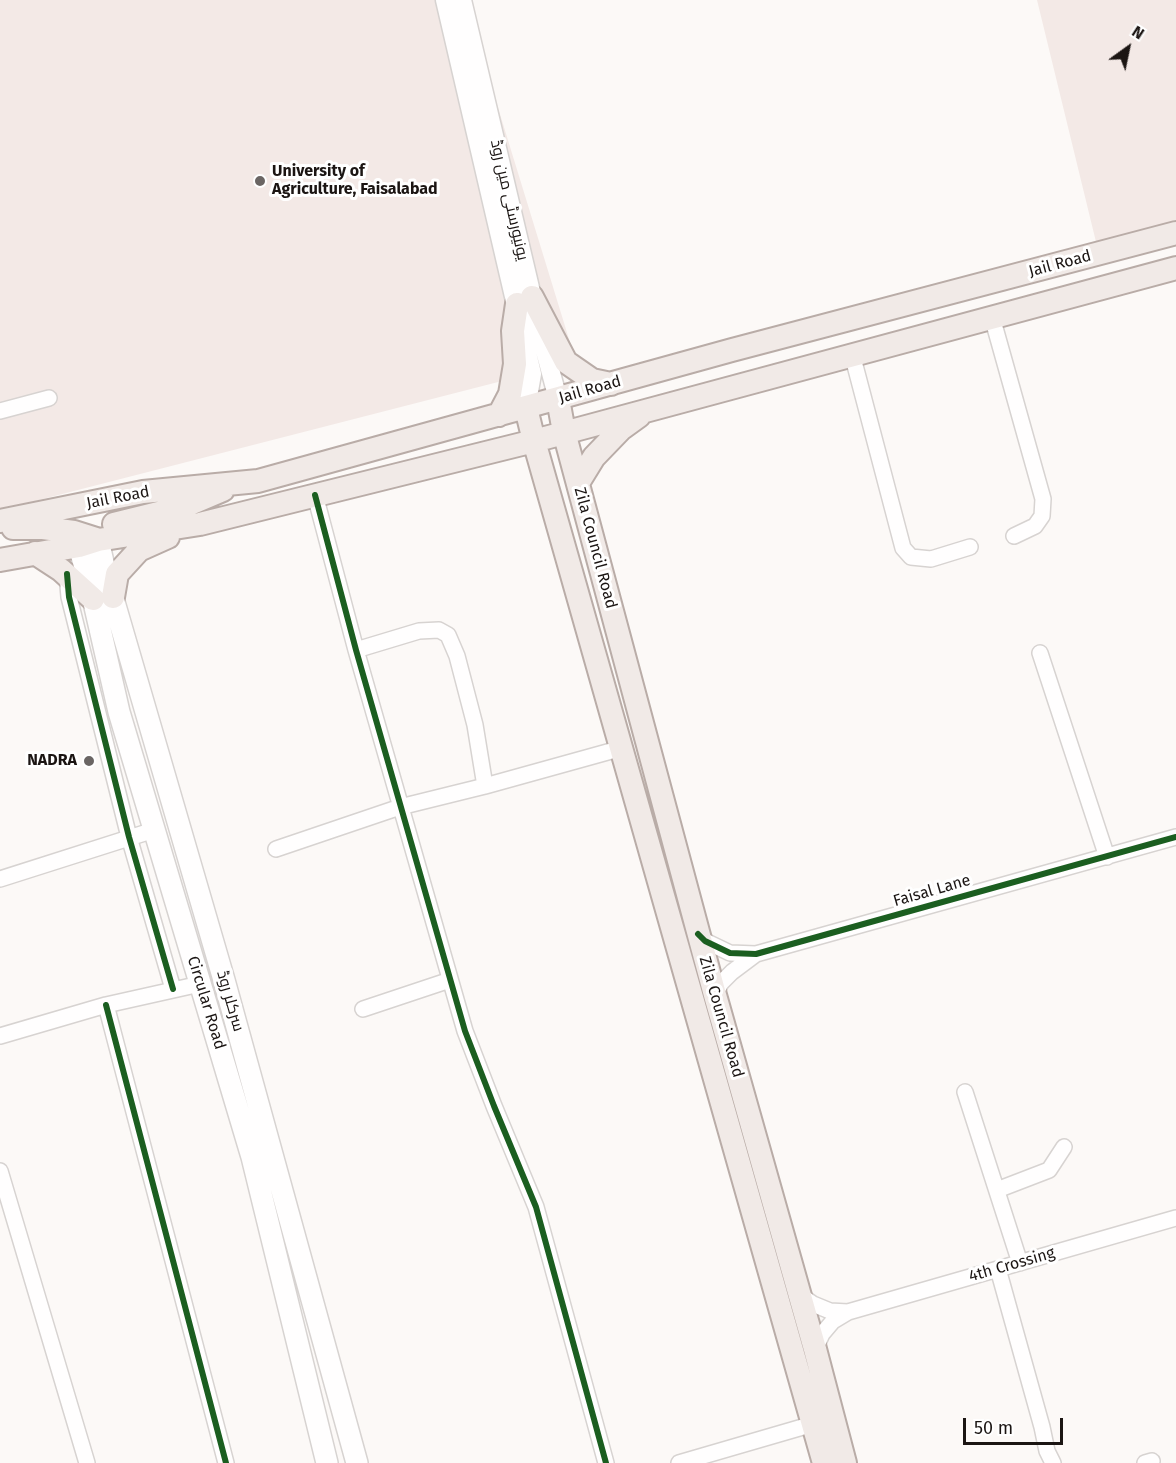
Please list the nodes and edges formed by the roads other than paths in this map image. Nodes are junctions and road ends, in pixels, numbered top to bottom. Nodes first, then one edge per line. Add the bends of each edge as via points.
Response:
1 (445, 0) edge
2 (462, 0) edge
3 (458, 20) junction
4 (1176, 233) edge
5 (1176, 268) edge
6 (524, 300) junction
7 (992, 317) junction
8 (852, 354) junction
9 (611, 384) junction
10 (49, 399) dead end
11 (558, 399) junction
12 (526, 408) junction
13 (651, 408) junction
14 (0, 411) edge
15 (499, 416) junction
16 (564, 432) junction
17 (534, 441) junction
18 (238, 483) junction
19 (578, 483) junction
20 (315, 495) junction
21 (0, 521) edge
22 (200, 524) junction
23 (0, 528) edge
24 (1014, 536) dead end
25 (87, 540) junction
26 (970, 547) dead end
27 (35, 553) junction
28 (0, 560) edge
29 (67, 574) junction
30 (69, 597) junction
31 (103, 598) junction
32 (356, 650) junction
33 (1040, 653) dead end
34 (622, 748) junction
35 (484, 786) junction
36 (400, 807) junction
37 (154, 830) junction
38 (129, 837) junction
39 (1176, 837) edge
40 (276, 849) dead end
41 (1107, 856) junction
42 (0, 879) edge
43 (698, 934) junction
44 (756, 954) junction
45 (450, 980) junction
46 (200, 984) junction
47 (173, 989) junction
48 (715, 995) junction
49 (106, 1005) junction
50 (363, 1009) dead end
51 (0, 1036) edge
52 (965, 1092) dead end
53 (1064, 1147) dead end
54 (0, 1171) edge
55 (997, 1190) junction
56 (1176, 1218) edge
57 (1020, 1263) junction
58 (998, 1269) junction
59 (800, 1294) junction
60 (848, 1312) junction
61 (815, 1349) junction
62 (813, 1424) junction
63 (87, 1463) edge
64 (226, 1463) edge
65 (327, 1463) edge
66 (357, 1463) edge
67 (606, 1463) edge
68 (679, 1463) edge
69 (824, 1463) edge
70 (845, 1463) edge
71 (1053, 1463) edge

1 - 3 street
2 - 3 street
3 - 6 street
4 - 9 main road, Jail Road
5 - 7 main road, Jail Road
6 - 9 main road via 566,362 592,380
6 - 11 street
6 - 12 street via 532,374
6 - 15 main road via 513,331 515,364 510,394
7 - 8 main road, Jail Road
7 - 24 street via 1043,499 1042,516 1035,526
8 - 13 main road, Jail Road
8 - 26 street via 903,548 912,557 931,559
9 - 11 main road, Jail Road
10 - 14 street
11 - 12 main road, Jail Road
11 - 16 main road, Zila Council Road
12 - 15 main road, Jail Road
12 - 17 main road, Zila Council Road
13 - 16 main road, Jail Road
13 - 19 main road via 614,436 594,457
15 - 18 main road, Jail Road via 258,481
16 - 17 main road, Jail Road
16 - 19 main road, Zila Council Road
17 - 20 main road, Jail Road
17 - 34 main road, Zila Council Road
18 - 21 main road, Jail Road via 143,492
18 - 25 main road via 183,507 98,528
19 - 43 main road, Zila Council Road
20 - 22 main road, Jail Road
20 - 32 street
22 - 25 main road, Jail Road
22 - 31 main road via 139,550 117,574
23 - 25 main road via 43,528
25 - 27 main road, Jail Road
25 - 31 main road, سرکلر روڈ
27 - 28 main road, Jail Road
27 - 29 main road
29 - 30 street
29 - 31 main road
30 - 31 street
30 - 38 street
31 - 37 main road, Circular Road via 119,712
31 - 66 main road, سرکلر روڈ via 224,980
32 - 35 street via 419,631 439,630 448,635 475,725
32 - 36 street
33 - 41 street
34 - 35 street
34 - 62 main road, Zila Council Road
35 - 36 street
36 - 40 street
36 - 45 street
37 - 38 street
37 - 46 main road, Circular Road
38 - 42 street
38 - 47 street
39 - 41 street, Faisal Lane
41 - 44 street, Faisal Lane
43 - 44 street, Faisal Lane via 730,952
43 - 48 main road, Zila Council Road
44 - 48 street, Faisal Lane via 732,972
45 - 50 street
45 - 67 street via 465,1031 536,1207
46 - 47 street
46 - 65 main road, Circular Road via 252,1157
47 - 49 street
48 - 59 main road, Zila Council Road
49 - 51 street
49 - 64 street
52 - 55 street
53 - 55 street via 1048,1170
54 - 63 street
55 - 57 street
56 - 57 street, 4th Crossing
57 - 58 street, 4th Crossing
58 - 60 street, 4th Crossing
58 - 71 street
59 - 60 street, 4th Crossing via 830,1311
59 - 61 main road, Zila Council Road
60 - 61 street, 4th Crossing via 822,1334
61 - 70 main road, Zila Council Road
62 - 68 street
62 - 69 main road, Zila Council Road

